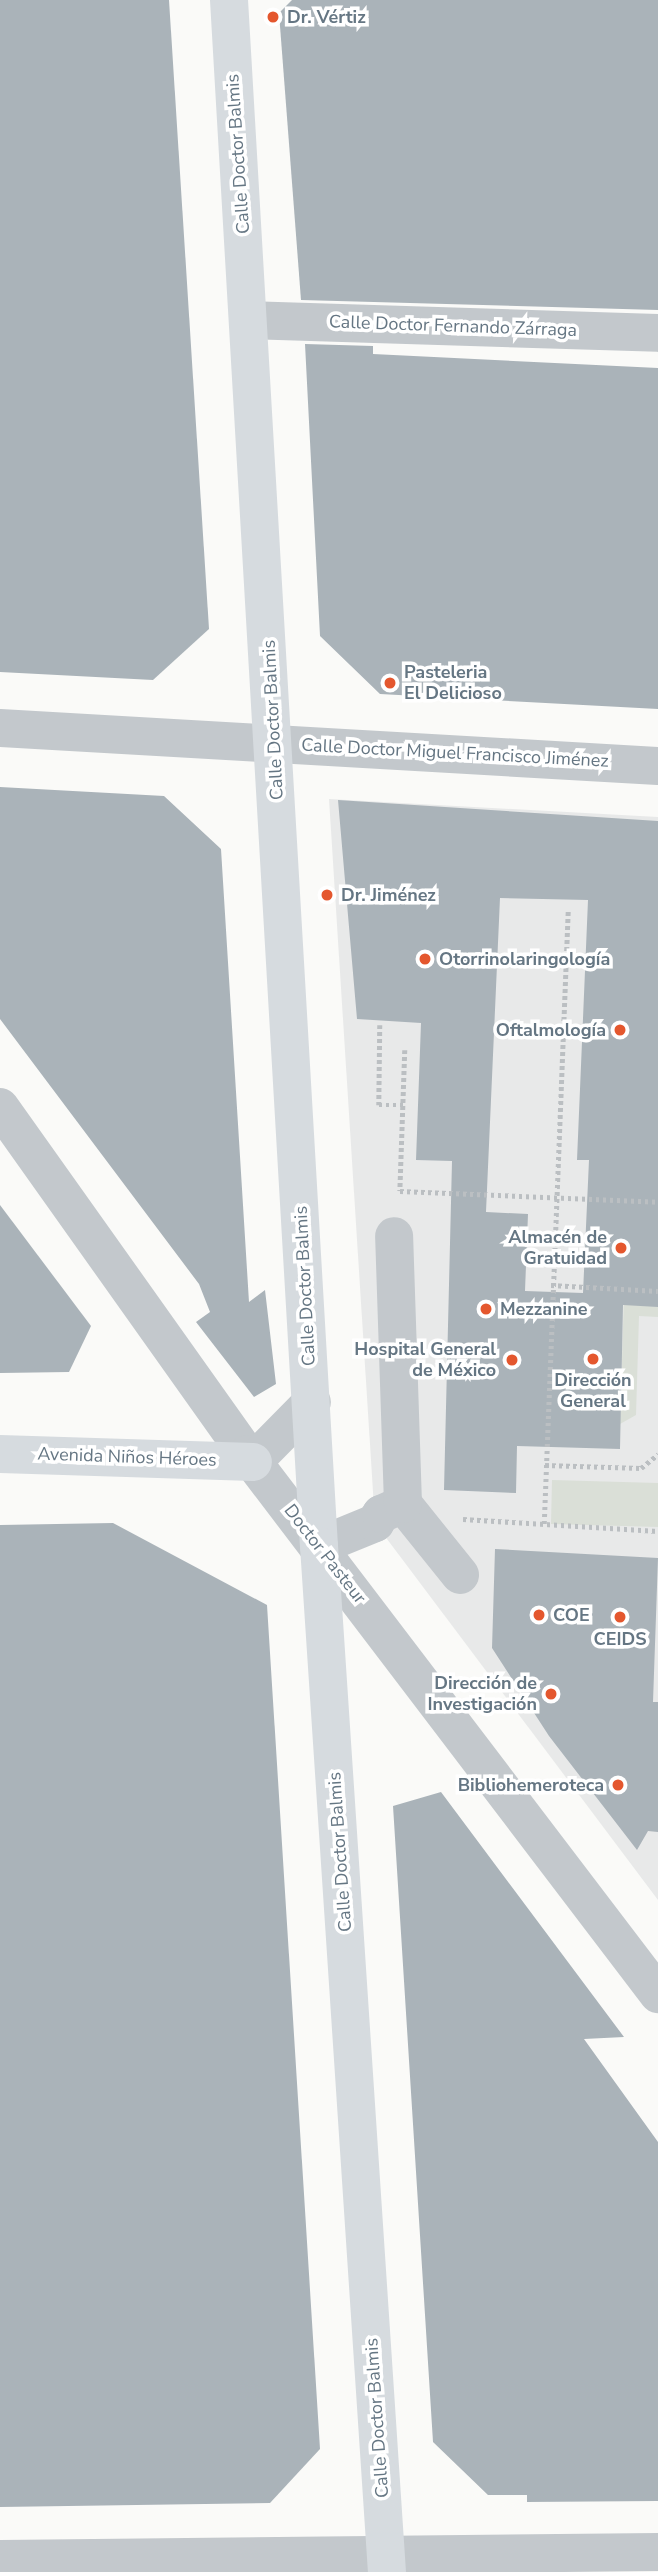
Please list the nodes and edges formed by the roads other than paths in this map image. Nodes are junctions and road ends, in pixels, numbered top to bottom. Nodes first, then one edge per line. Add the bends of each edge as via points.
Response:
1 (229, 0) edge
2 (248, 320) junction
3 (658, 332) edge
4 (0, 728) edge
5 (275, 742) junction
6 (658, 766) edge
7 (0, 1107) edge
8 (394, 1236) dead end
9 (312, 1402) junction
10 (0, 1454) edge
11 (253, 1462) junction
12 (409, 1510) junction
13 (319, 1546) junction
14 (460, 1575) dead end
15 (658, 1994) edge
16 (658, 2552) edge
17 (0, 2559) edge
18 (386, 2565) edge

1 - 2 main road, Calle Doctor Balmis
2 - 3 street, Calle Doctor Fernando Zárraga
2 - 5 main road, Calle Doctor Balmis
4 - 5 street, Calle Doctor Miguel Francisco Jiménez
5 - 6 street, Calle Doctor Miguel Francisco Jiménez
5 - 9 main road, Calle Doctor Balmis
7 - 11 street, Doctor Pasteur
8 - 12 street
9 - 11 street
9 - 13 main road, Calle Doctor Balmis
10 - 11 main road, Avenida Niños Héroes
11 - 13 street, Doctor Pasteur
12 - 13 street via 381,1514 375,1523
12 - 14 street
13 - 15 street, Doctor Pasteur
13 - 18 main road, Calle Doctor Balmis
16 - 18 street
17 - 18 street

